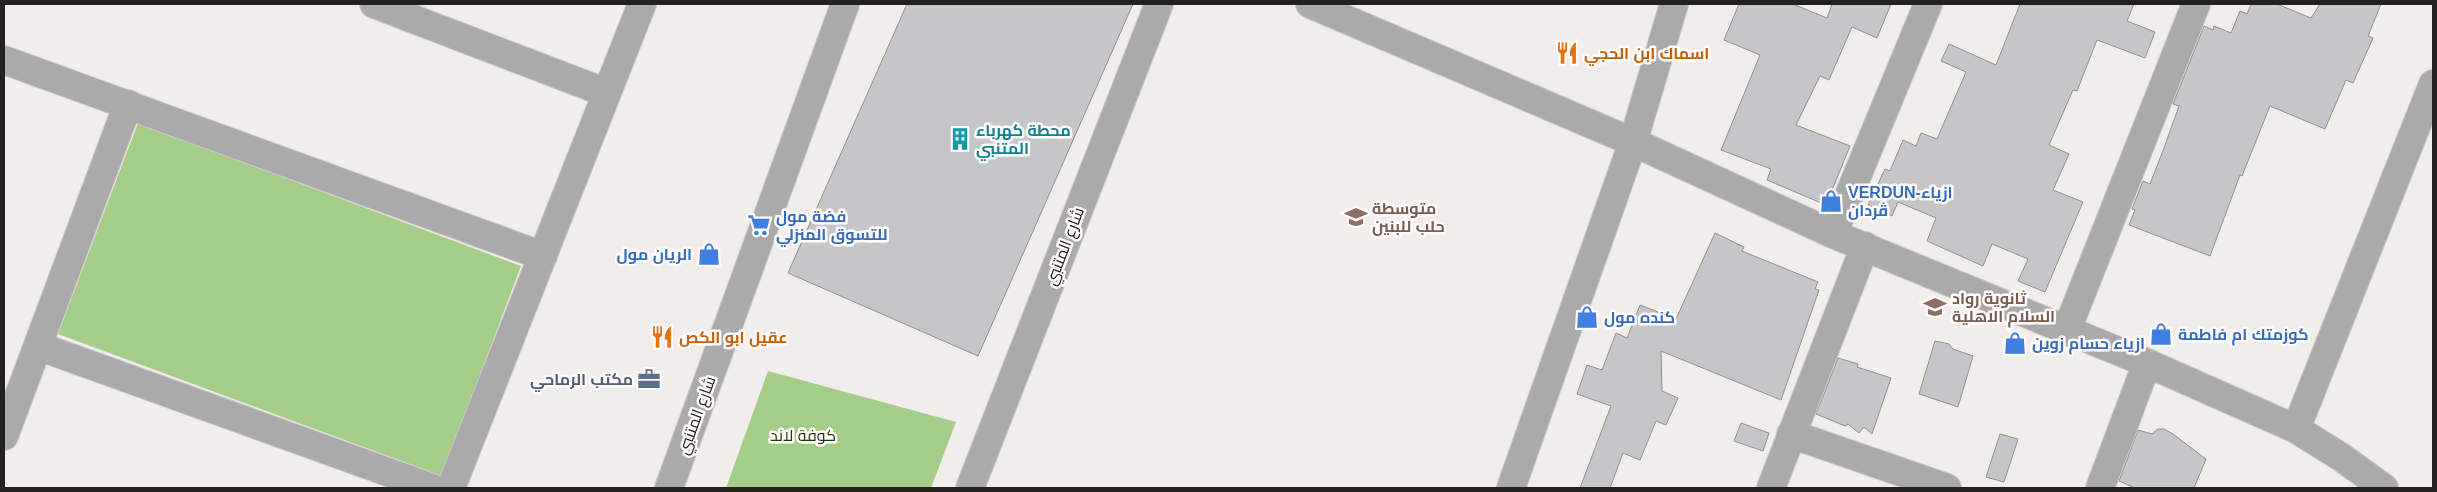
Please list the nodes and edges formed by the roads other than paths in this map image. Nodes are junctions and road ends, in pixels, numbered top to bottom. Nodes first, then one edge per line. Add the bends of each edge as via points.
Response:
1 (374, 4) edge
2 (642, 4) edge
3 (844, 4) edge
4 (1159, 4) edge
5 (1310, 4) edge
6 (1674, 4) edge
7 (1928, 4) edge
8 (2196, 4) edge
9 (4, 60) edge
10 (2433, 84) edge
11 (607, 93) junction
12 (128, 104) junction
13 (1633, 142) junction
14 (1833, 234) junction
15 (1865, 246) junction
16 (543, 256) junction
17 (2066, 332) junction
18 (38, 346) junction
19 (2147, 363) junction
20 (2296, 429) junction
21 (1791, 434) junction
22 (4, 436) edge
23 (432, 488) edge
24 (452, 488) edge
25 (669, 488) edge
26 (970, 488) edge
27 (1511, 488) edge
28 (1770, 488) edge
29 (1947, 488) edge
30 (2100, 488) edge
31 (2384, 488) edge

1 - 11 street
2 - 11 street
3 - 25 street, شارع المتنبي
4 - 26 street, شارع المتنبي
5 - 13 street
6 - 13 street
7 - 14 street
8 - 17 street
9 - 12 street
10 - 20 street
11 - 16 street
12 - 16 street
12 - 18 street
13 - 14 street
13 - 27 street
14 - 15 street
15 - 17 street
15 - 21 street
16 - 24 street
17 - 19 street
18 - 22 street
18 - 23 street
19 - 20 street
19 - 30 street
20 - 31 street
21 - 28 street
21 - 29 street

